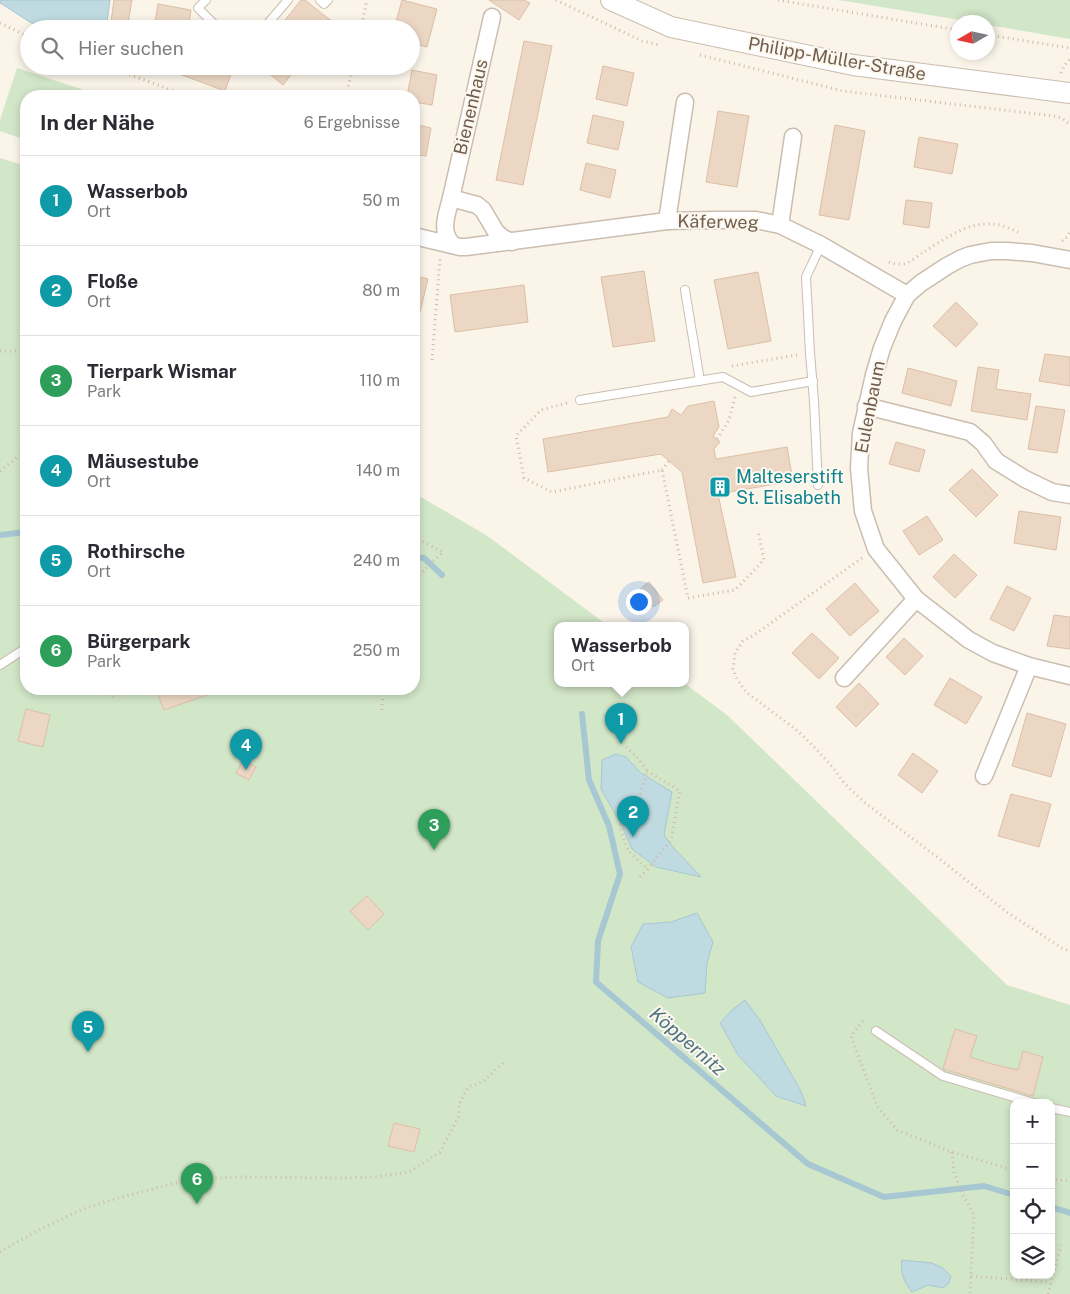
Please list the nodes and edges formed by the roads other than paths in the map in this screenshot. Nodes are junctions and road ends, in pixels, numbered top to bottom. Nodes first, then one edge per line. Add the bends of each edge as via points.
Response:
1 (206, 0) edge
2 (288, 0) edge
3 (320, 0) edge
4 (328, 0) edge
5 (611, 0) edge
6 (492, 17) dead end
7 (210, 20) edge
8 (271, 20) edge
9 (1070, 93) edge
10 (684, 102) dead end
11 (793, 137) dead end
12 (451, 198) junction
13 (667, 221) junction
14 (780, 225) junction
15 (420, 237) edge
16 (512, 242) junction
17 (447, 244) junction
18 (820, 245) junction
19 (1070, 260) edge
20 (685, 290) dead end
21 (907, 295) junction
22 (700, 381) junction
23 (813, 381) junction
24 (580, 400) road end
25 (866, 406) junction
26 (818, 484) dead end
27 (1070, 495) edge
28 (916, 600) junction
29 (20, 652) edge
30 (0, 665) edge
31 (1029, 666) junction
32 (1070, 676) edge
33 (844, 678) dead end
34 (984, 776) dead end
35 (876, 1031) dead end
36 (1021, 1099) edge
37 (1055, 1109) edge
38 (1070, 1112) edge

1 - 7 lane via 198,8
2 - 8 lane
3 - 4 lane via 324,4
5 - 9 street, Philipp-Müller-Straße via 671,27 852,65
6 - 12 street, Bienenhaus
10 - 13 street
11 - 14 street
12 - 16 street via 477,205 496,232
12 - 17 street via 445,226
13 - 14 street, Käferweg via 756,220
13 - 16 street, Käferweg
14 - 18 street, Käferweg
15 - 17 street, Käferweg
16 - 17 street, Käferweg via 460,248
18 - 21 street, Käferweg
18 - 23 lane via 806,277
19 - 21 street, Eulenbaum via 1032,253 991,251 960,259
20 - 22 lane
21 - 25 street, Eulenbaum via 882,348
22 - 23 lane via 723,378 751,392
22 - 24 lane
23 - 26 lane
25 - 27 street via 970,432 996,461 1052,492
25 - 28 street, Eulenbaum via 859,468 863,510 876,549
28 - 31 street, Eulenbaum via 969,640
28 - 33 street
29 - 30 lane
31 - 32 street, Eulenbaum
31 - 34 street
35 - 36 lane via 943,1076
37 - 38 lane

